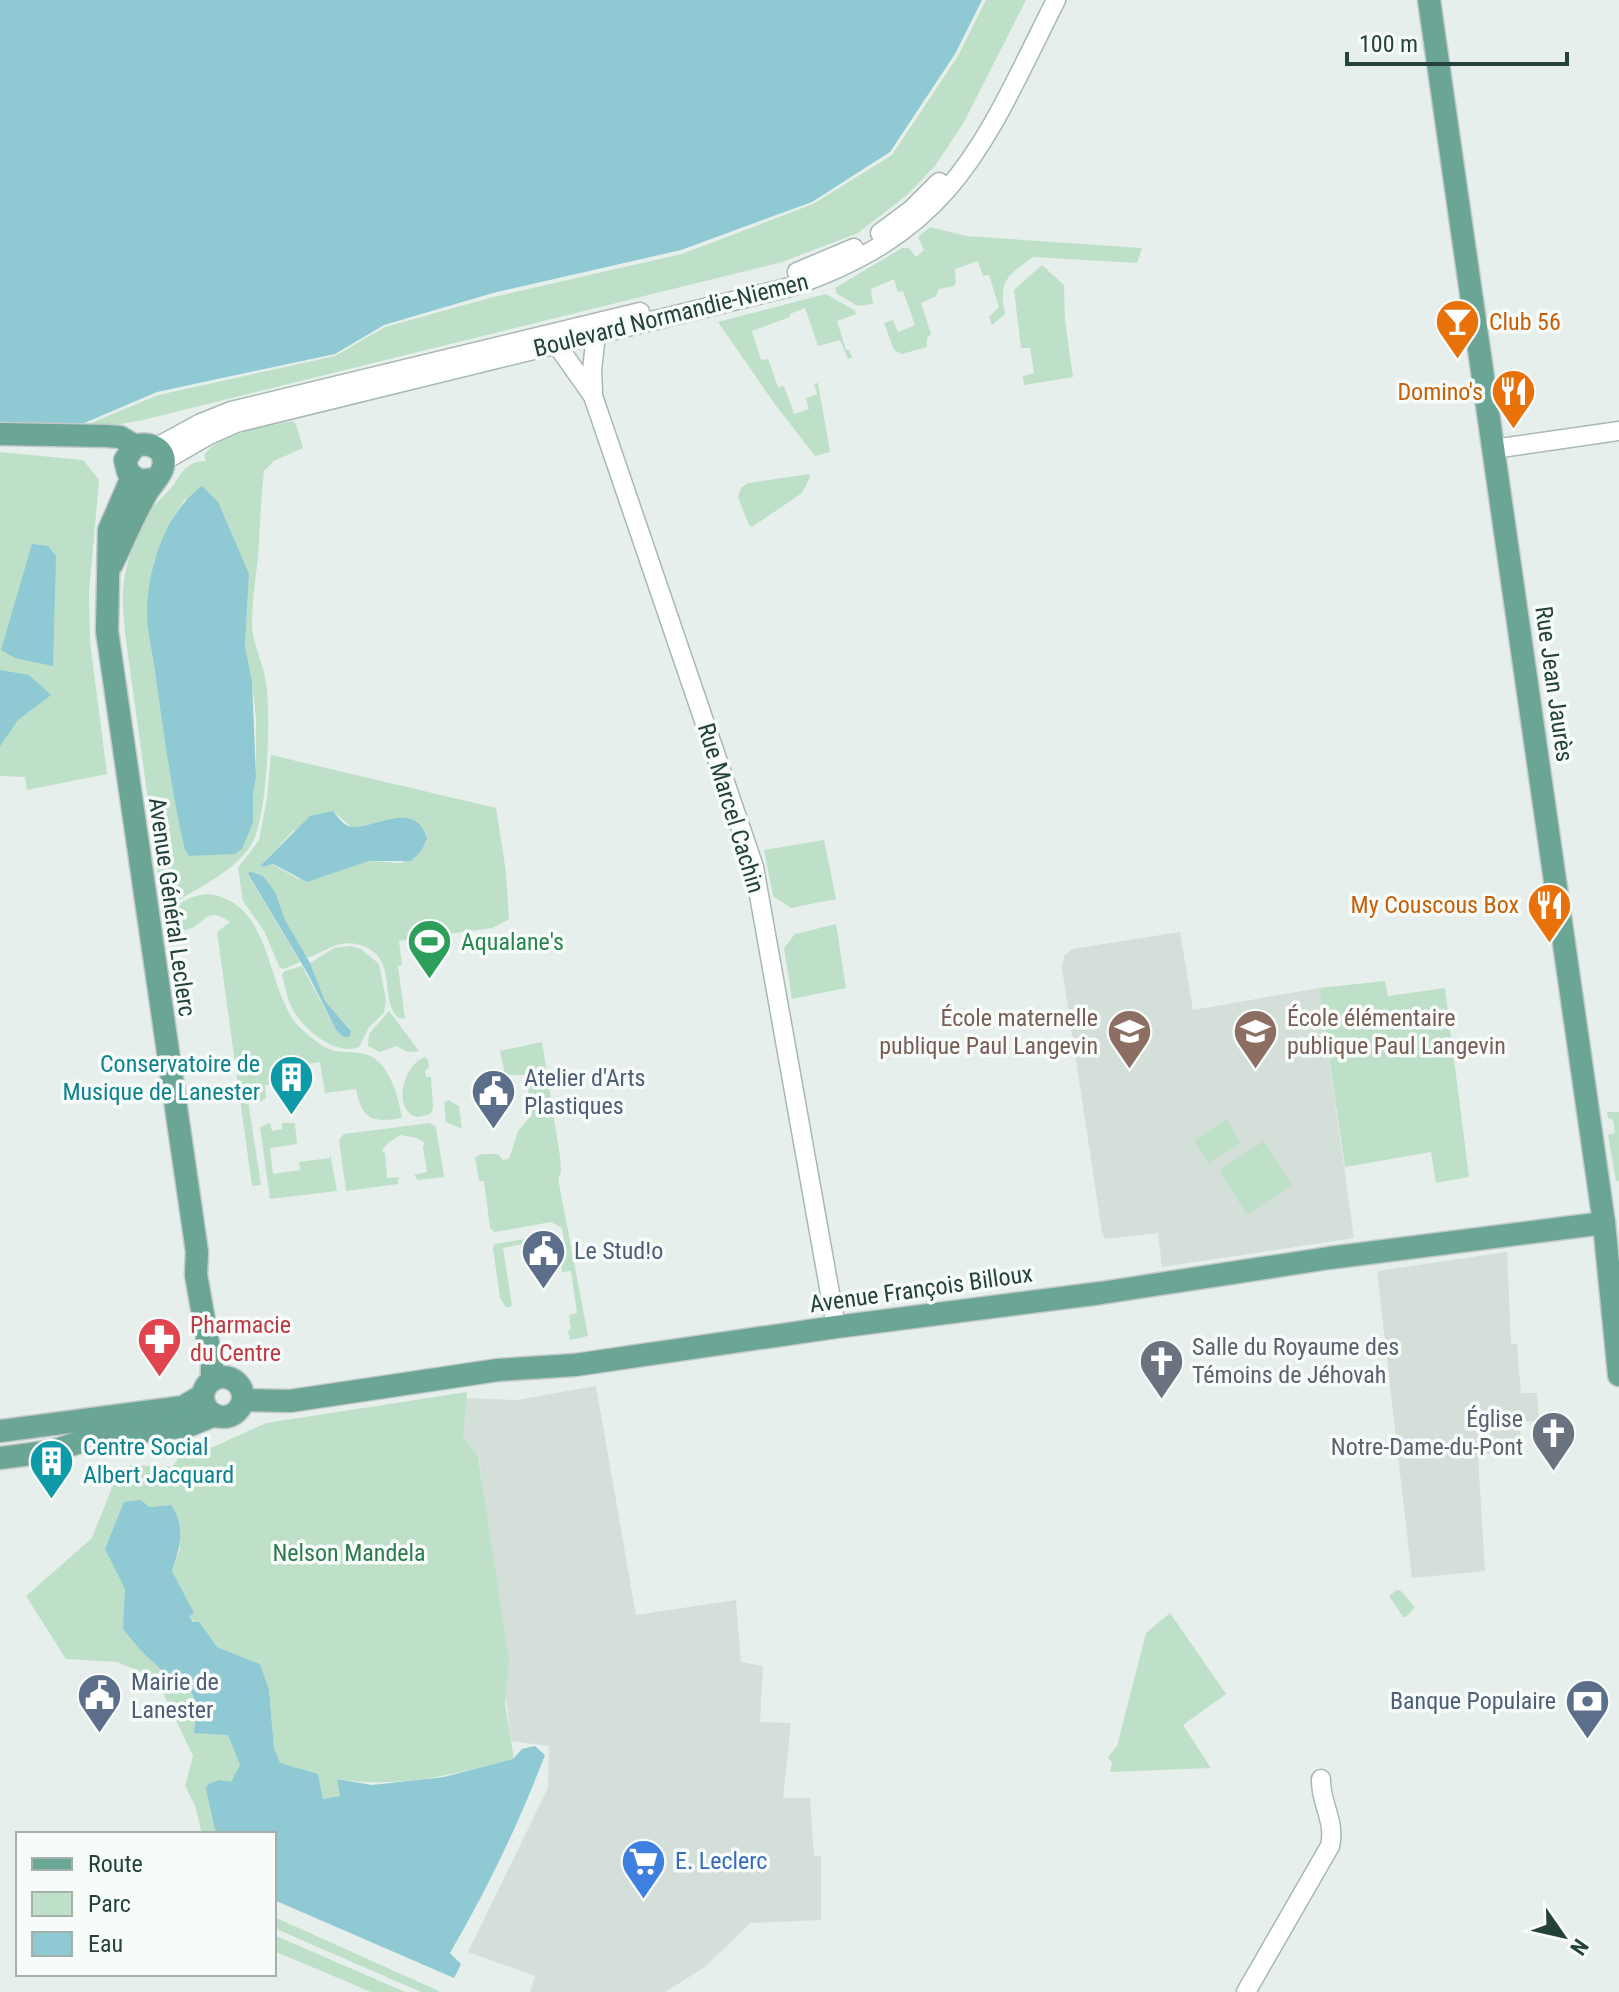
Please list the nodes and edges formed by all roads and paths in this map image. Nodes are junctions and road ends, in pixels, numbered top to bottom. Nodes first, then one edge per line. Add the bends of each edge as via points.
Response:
1 (1044, 0) edge
2 (1056, 0) edge
3 (1429, 0) edge
4 (596, 335) junction
5 (557, 345) junction
6 (593, 396) junction
7 (1619, 431) edge
8 (0, 434) edge
9 (1493, 449) junction
10 (144, 462) junction
11 (1604, 1223) junction
12 (836, 1327) junction
13 (1619, 1375) edge
14 (213, 1383) junction
15 (244, 1400) junction
16 (215, 1415) junction
17 (0, 1431) edge
18 (0, 1458) edge
19 (1321, 1779) dead end
20 (1246, 1992) edge

1 - 10 street, Boulevard Normandie-Niemen via 955,164 911,210 854,248 786,276 231,411 201,423
2 - 4 street, Boulevard Normandie-Niemen via 985,141 955,183 908,228 850,264 803,283
3 - 9 main road, Rue Jean Jaurès
4 - 5 street, Boulevard Normandie-Niemen
4 - 6 street, Rue Marcel Cachin
5 - 6 street, Rue Marcel Cachin
5 - 10 street, Boulevard Normandie-Niemen via 236,423
6 - 12 street, Rue Marcel Cachin via 754,867
7 - 9 street
8 - 10 main road via 120,437
9 - 11 main road, Rue Jean Jaurès
10 - 14 main road, Avenue Général Leclerc via 109,568 107,631 197,1252 207,1273
11 - 12 main road, Avenue François Billoux
11 - 13 main road, Rue Jean Jaurès
12 - 15 main road, Avenue François Billoux via 290,1401
14 - 15 main road via 240,1384
14 - 16 main road via 205,1407
14 - 17 main road via 183,1407
15 - 16 main road, Avenue François Billoux via 233,1415
16 - 18 main road, Avenue François Billoux via 188,1426 92,1438 53,1451
19 - 20 street via 1333,1828 1330,1846

